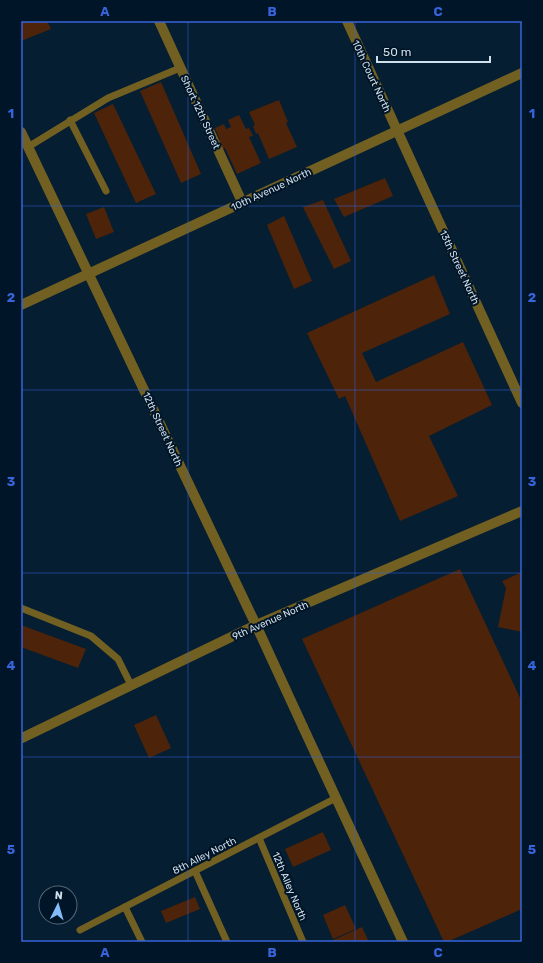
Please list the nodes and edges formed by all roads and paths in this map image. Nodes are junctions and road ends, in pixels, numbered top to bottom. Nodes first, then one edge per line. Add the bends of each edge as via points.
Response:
1 (158, 21) edge
2 (347, 21) edge
3 (180, 68) junction
4 (522, 73) edge
5 (70, 120) junction
6 (397, 130) junction
7 (21, 132) edge
8 (28, 147) junction
9 (106, 191) dead end
10 (242, 202) junction
11 (89, 273) junction
12 (21, 305) edge
13 (522, 403) edge
14 (522, 511) edge
15 (21, 608) edge
16 (256, 625) junction
17 (131, 685) junction
18 (22, 738) dead end
19 (336, 798) junction
20 (259, 838) junction
21 (195, 871) junction
22 (125, 907) junction
23 (80, 930) dead end
24 (142, 942) edge
25 (227, 942) edge
26 (302, 942) edge
27 (403, 942) edge

1 - 3 street, Short 12th Street
2 - 6 street, 10th Court North
3 - 5 lane via 108,98
3 - 10 street, Short 12th Street
4 - 6 street, 10th Avenue North
5 - 8 lane
5 - 9 lane
6 - 10 street, 10th Avenue North
6 - 13 street, 13th Street North
7 - 8 street, 12th Street North
8 - 11 street, 12th Street North
10 - 11 street, 10th Avenue North
11 - 12 street, 10th Avenue North
11 - 16 street, 12th Street North
14 - 16 street, 9th Avenue North
15 - 17 lane via 91,636 118,659
16 - 17 street, 9th Avenue North
16 - 19 street, 12th Street North
17 - 18 street, 9th Avenue North
19 - 20 lane, 8th Alley North
19 - 27 street, 12th Street North
20 - 21 lane, 8th Alley North
20 - 26 lane, 12th Alley North
21 - 22 lane, 8th Alley North
21 - 25 lane
22 - 23 lane, 8th Alley North
22 - 24 lane

